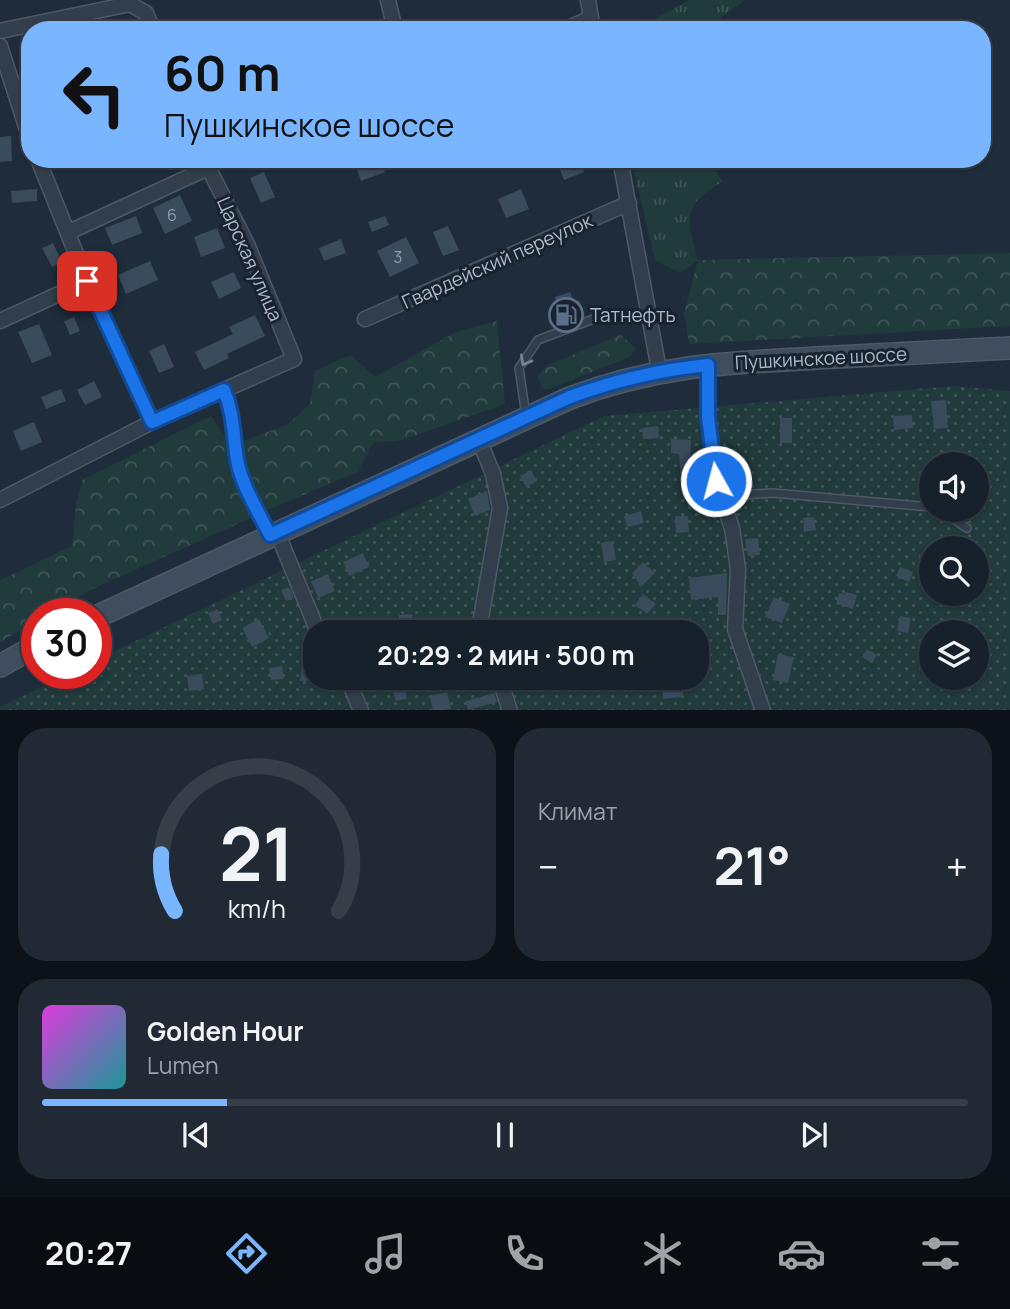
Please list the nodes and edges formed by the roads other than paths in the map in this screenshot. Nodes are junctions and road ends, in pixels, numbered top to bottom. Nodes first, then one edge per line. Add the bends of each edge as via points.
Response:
1 (388, 0) edge
2 (588, 0) edge
3 (49, 21) edge
4 (149, 21) edge
5 (393, 21) edge
6 (592, 21) edge
7 (21, 27) edge
8 (0, 31) edge
9 (0, 46) edge
10 (21, 117) edge
11 (42, 168) edge
12 (198, 168) edge
13 (208, 168) edge
14 (622, 168) edge
15 (629, 203) junction
16 (69, 232) junction
17 (87, 281) junction
18 (650, 315) junction
19 (365, 319) dead end
20 (0, 321) edge
21 (1010, 348) edge
22 (708, 365) junction
23 (659, 370) junction
24 (224, 390) junction
25 (526, 418) junction
26 (152, 422) junction
27 (479, 440) junction
28 (722, 496) junction
29 (0, 500) edge
30 (919, 507) edge
31 (958, 522) edge
32 (967, 528) dead end
33 (273, 533) junction
34 (112, 609) edge
35 (313, 620) edge
36 (482, 620) edge
37 (21, 654) edge
38 (0, 666) edge
39 (353, 690) edge
40 (503, 690) edge
41 (361, 710) edge
42 (510, 710) edge
43 (763, 710) edge

1 - 5 street
2 - 6 street
3 - 4 street via 131,4 146,13
7 - 8 street
9 - 10 street
11 - 16 street
12 - 16 street
13 - 24 street, Царская улица via 247,244 294,359
14 - 15 street
15 - 18 street
15 - 19 street, Гвардейский переулок
16 - 17 street
17 - 20 street
17 - 26 street
18 - 23 street
18 -> 25 lane via 604,314 538,340 519,368
21 - 22 main road, Пушкинское шоссе
22 - 23 main road, Пушкинское шоссе
22 - 28 street via 708,417
23 - 25 main road, Пушкинское шоссе via 616,380
24 - 26 street
24 - 33 lane via 232,410 243,480
25 - 27 main road, Пушкинское шоссе
26 - 29 street
27 - 33 main road, Пушкинское шоссе
27 - 36 street via 500,508
28 - 30 lane via 773,493
28 - 43 street via 738,569 735,629
31 - 32 lane
33 - 34 main road, Пушкинское шоссе
33 - 35 street
37 - 38 main road
39 - 41 street
40 - 42 street

